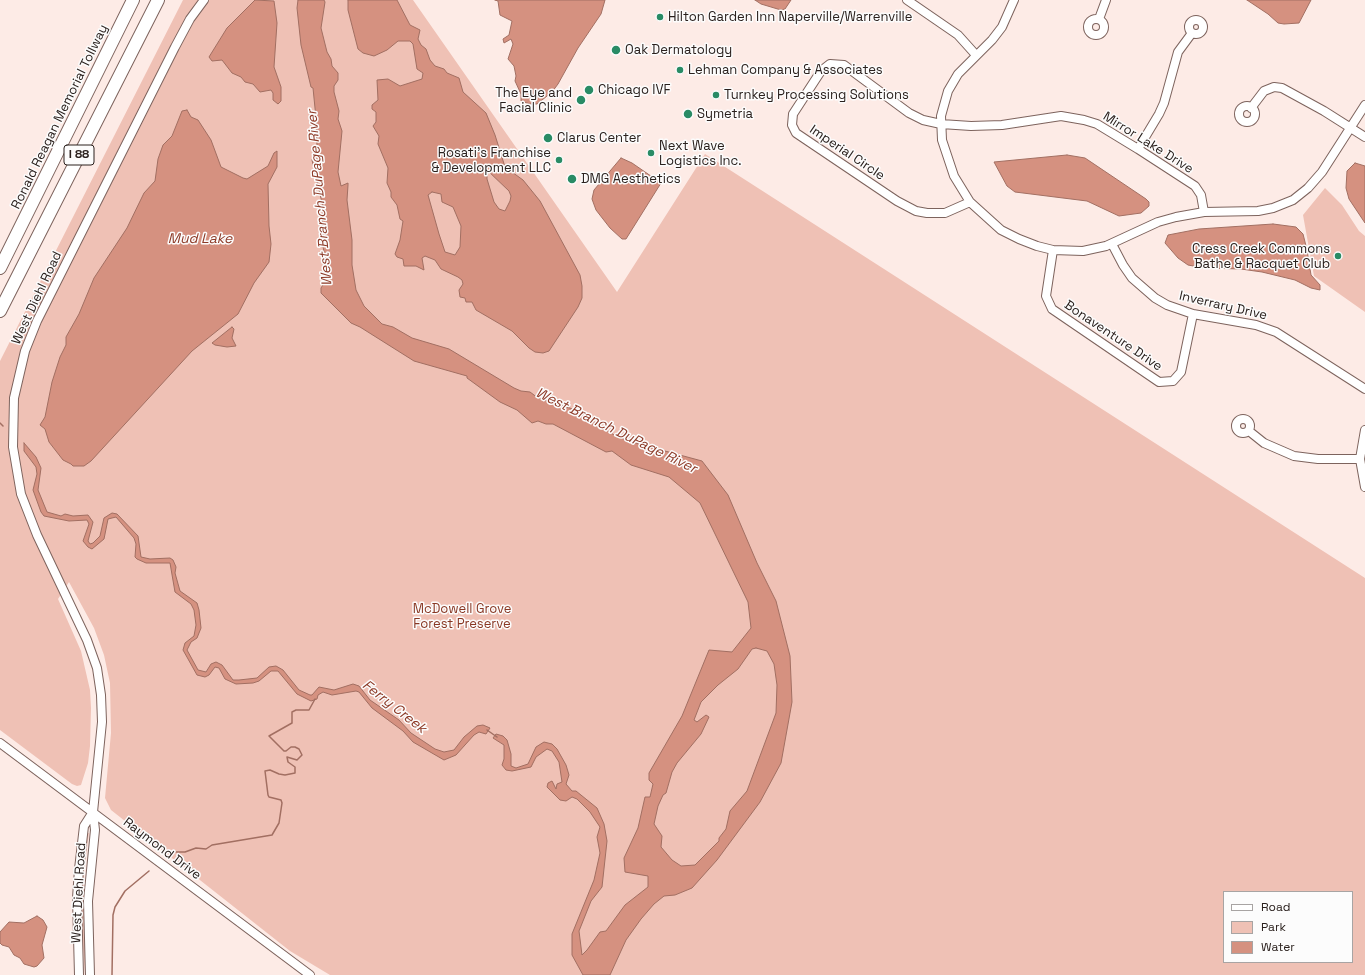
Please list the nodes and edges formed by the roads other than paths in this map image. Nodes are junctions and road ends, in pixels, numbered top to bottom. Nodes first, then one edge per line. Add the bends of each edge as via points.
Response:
1 (133, 0) edge
2 (158, 0) edge
3 (204, 0) edge
4 (907, 0) edge
5 (1014, 0) edge
6 (1106, 0) edge
7 (1099, 19) dead end
8 (1192, 33) dead end
9 (976, 55) junction
10 (1365, 105) edge
11 (1251, 108) dead end
12 (942, 124) junction
13 (1350, 128) junction
14 (1365, 137) edge
15 (1138, 149) junction
16 (970, 202) junction
17 (1204, 212) junction
18 (1112, 244) junction
19 (1053, 250) junction
20 (0, 268) edge
21 (0, 311) edge
22 (1193, 314) junction
23 (1365, 389) edge
24 (1365, 430) edge
25 (1249, 431) dead end
26 (1360, 459) junction
27 (1365, 487) edge
28 (0, 743) edge
29 (93, 812) junction
30 (79, 975) edge
31 (90, 975) edge
32 (310, 975) edge

1 - 20 highway, Ronald Reagan Memorial Tollway / I 88
2 - 21 highway, I 88
3 - 29 street, West Diehl Road via 181,35 37,321 25,351 14,398 13,447 21,494 37,535 87,640 99,677 102,722
4 - 9 street via 958,35
5 - 9 street via 1002,27
6 - 7 street
8 - 15 street via 1178,52 1159,114
9 - 12 street via 958,74 948,91 942,111
10 - 13 street
11 - 13 street via 1264,90 1282,88
12 - 15 street, Mirror Lake Drive via 985,126 1019,124 1050,117 1073,117 1096,124
12 - 16 street via 942,140 948,162 959,187
12 - 16 street, Imperial Circle via 915,116 858,74 838,63 820,70 795,109 792,122 795,131 803,139 908,208 936,214 952,211
13 - 14 street
13 - 17 street via 1322,172 1293,200 1258,211
15 - 17 street, Mirror Lake Drive via 1195,186 1201,196
16 - 19 street via 1001,230 1019,240
17 - 18 street via 1158,222
18 - 19 street via 1083,251
18 - 22 street, Inverrary Drive via 1127,272 1145,291 1167,305
19 - 22 street, Bonaventure Drive via 1046,296 1052,309 1159,382 1173,381 1181,372
22 - 23 street, Inverrary Drive via 1256,325 1276,332
24 - 26 street
25 - 26 street via 1264,443 1294,456
26 - 27 street
28 - 29 street, Raymond Drive
29 - 30 street, West Diehl Road via 84,826 79,869
29 - 31 street, West Diehl Road via 95,830 88,901
29 - 32 street, Raymond Drive

